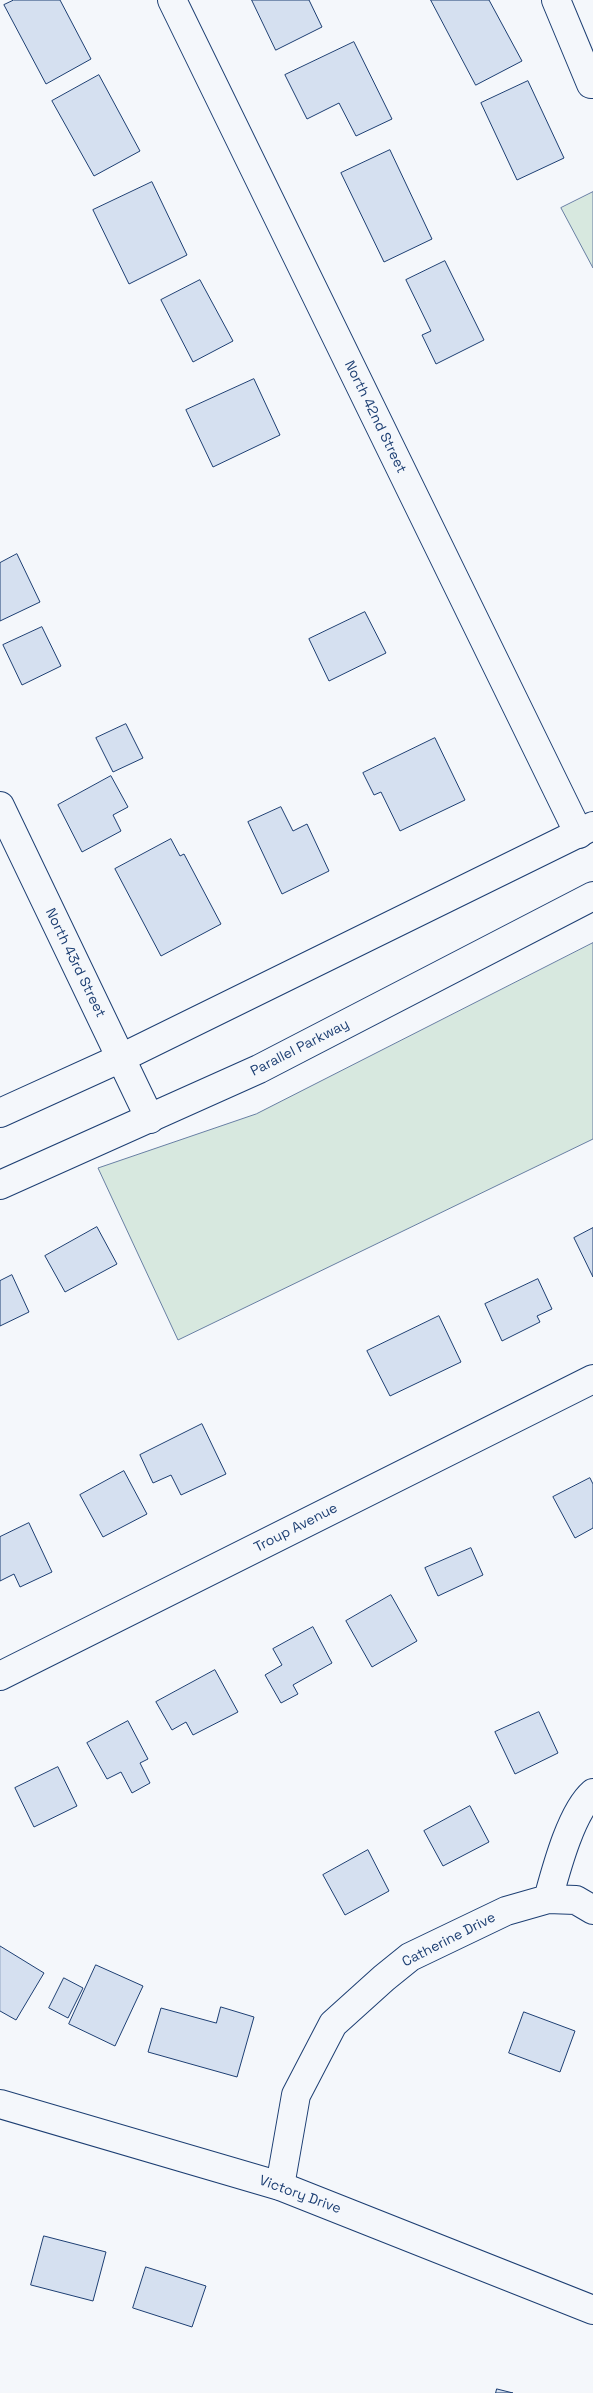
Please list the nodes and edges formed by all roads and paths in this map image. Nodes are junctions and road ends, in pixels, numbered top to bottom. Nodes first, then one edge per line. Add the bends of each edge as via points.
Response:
1 (172, 0) edge
2 (556, 0) edge
3 (591, 84) dead end
4 (0, 806) edge
5 (586, 830) edge
6 (593, 896) edge
7 (121, 1058) junction
8 (0, 1113) edge
9 (150, 1119) junction
10 (0, 1185) edge
11 (593, 1379) edge
12 (0, 1676) edge
13 (593, 1793) edge
14 (548, 1899) junction
15 (585, 1905) edge
16 (0, 2104) edge
17 (280, 2186) junction
18 (593, 2310) edge

1 - 5 street, North 42nd Street
2 - 3 street
4 - 7 street, North 43rd Street
5 - 7 street
6 - 9 street, Parallel Parkway via 259,1069
7 - 8 street
7 - 9 street, North 43rd Street
9 - 10 street, Parallel Parkway
11 - 12 street, Troup Avenue
13 - 14 street via 584,1801 558,1864
14 - 15 street, Catherine Drive
14 - 17 street, Catherine Drive via 506,1911 410,1957 334,2024 296,2095
16 - 17 street, Victory Drive
17 - 18 street, Victory Drive

